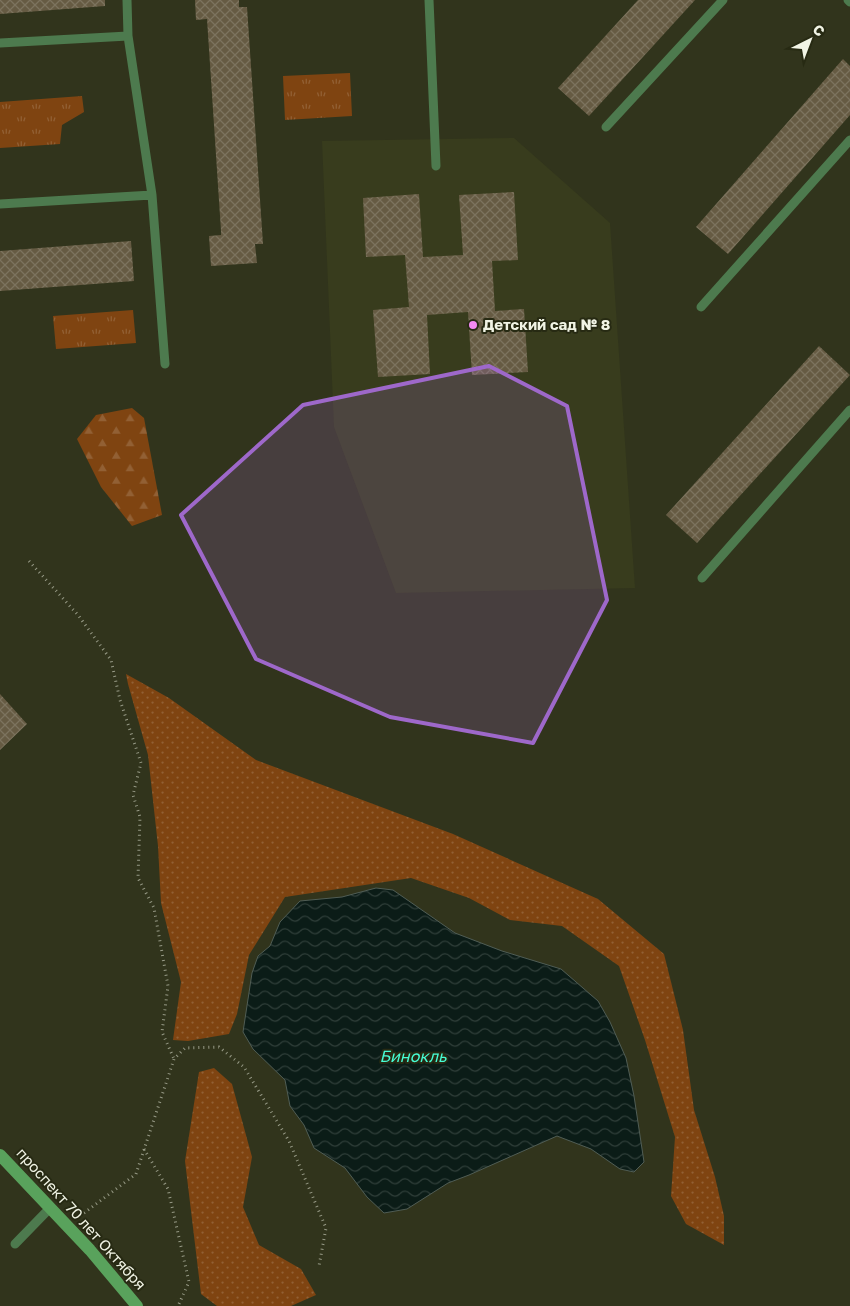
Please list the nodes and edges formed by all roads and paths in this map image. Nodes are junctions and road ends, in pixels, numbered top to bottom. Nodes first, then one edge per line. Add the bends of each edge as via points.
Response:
1 (127, 0) edge
2 (429, 0) edge
3 (723, 0) edge
4 (128, 36) junction
5 (0, 43) edge
6 (606, 127) dead end
7 (850, 140) edge
8 (436, 166) dead end
9 (152, 195) junction
10 (0, 204) edge
11 (701, 307) dead end
12 (165, 364) dead end
13 (850, 410) edge
14 (29, 560) dead end
15 (702, 578) dead end
16 (174, 1059) junction
17 (144, 1148) junction
18 (0, 1155) edge
19 (50, 1208) junction
20 (67, 1226) junction
21 (15, 1244) dead end
22 (319, 1266) dead end
23 (137, 1306) edge
24 (178, 1306) edge

1 - 4 lane
2 - 8 lane
3 - 6 lane
4 - 5 lane
4 - 9 lane
7 - 11 lane
9 - 10 lane
9 - 12 lane
13 - 15 lane
14 - 16 path via 78,615 111,660 120,700 141,763 133,796 140,817 138,878 154,908 168,986 162,1032
16 - 17 path
16 - 22 path via 185,1048 219,1048 244,1067 289,1141 326,1228
17 - 20 path via 136,1174
17 - 24 path via 168,1189 189,1282
18 - 19 main road, проспект 70 лет Октября
19 - 20 main road, проспект 70 лет Октября
19 - 21 lane
20 - 23 main road, проспект 70 лет Октября

